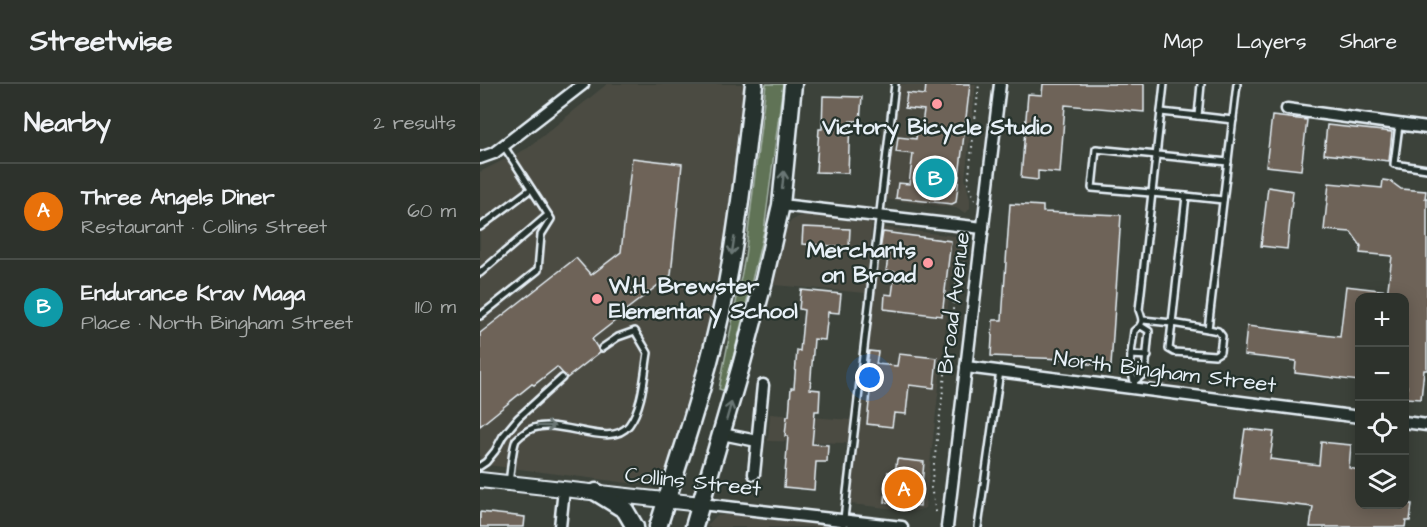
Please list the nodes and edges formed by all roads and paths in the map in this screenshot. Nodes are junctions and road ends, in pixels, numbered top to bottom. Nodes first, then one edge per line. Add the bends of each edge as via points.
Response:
1 (583, 84) edge
2 (754, 84) edge
3 (793, 84) edge
4 (895, 84) edge
5 (1000, 84) edge
6 (1164, 84) edge
7 (1201, 84) edge
8 (1237, 84) edge
9 (1287, 110) dead end
10 (1161, 112) junction
11 (1198, 116) junction
12 (1233, 120) junction
13 (1398, 125) junction
14 (1427, 128) edge
15 (503, 145) junction
16 (1156, 156) junction
17 (480, 158) edge
18 (1228, 162) junction
19 (1427, 169) edge
20 (531, 189) junction
21 (1152, 193) junction
22 (1186, 196) junction
23 (1223, 200) junction
24 (781, 205) junction
25 (548, 215) junction
26 (879, 216) junction
27 (480, 227) edge
28 (983, 228) junction
29 (480, 273) edge
30 (480, 316) edge
31 (1142, 323) junction
32 (1172, 323) junction
33 (1208, 329) junction
34 (602, 348) dead end
35 (1131, 355) junction
36 (1148, 356) junction
37 (966, 367) junction
38 (1000, 371) junction
39 (562, 378) dead end
40 (1135, 384) junction
41 (763, 386) dead end
42 (944, 388) dead end
43 (1355, 416) edge
44 (1409, 423) edge
45 (1427, 425) edge
46 (722, 434) junction
47 (757, 441) junction
48 (480, 466) edge
49 (754, 474) dead end
50 (480, 480) edge
51 (509, 483) junction
52 (564, 489) junction
53 (596, 492) junction
54 (666, 500) junction
55 (701, 504) junction
56 (935, 517) dead end
57 (843, 524) edge
58 (560, 527) edge
59 (635, 527) edge
60 (658, 527) edge
61 (694, 527) edge
62 (902, 527) edge
63 (947, 527) edge
64 (978, 527) edge

1 - 15 street
2 -> 54 main road via 726,290 704,381
24 -> 3 main road
4 - 26 lane
5 - 28 street, Broad Avenue
6 - 10 lane
7 - 11 lane
8 - 12 lane
9 - 13 street
10 - 11 lane
10 - 16 lane
11 - 12 lane
12 - 18 lane
13 - 14 street
13 - 19 lane via 1394,164
15 - 17 street
15 - 20 lane
16 - 18 lane
16 - 21 lane
16 - 21 lane via 1096,150 1092,188
18 - 23 lane
20 - 25 lane
20 - 27 lane
21 - 22 lane
21 - 31 lane via 1139,310
22 - 23 lane
22 - 32 lane
23 - 33 lane
24 - 26 street
46 -> 24 main road
25 - 29 lane
25 - 30 lane via 551,219 541,235 538,270
26 - 28 street
26 - 57 lane
28 - 37 street, Broad Avenue
31 - 32 lane
31 - 35 lane via 1134,331
31 - 36 lane via 1149,331
32 - 33 lane
32 - 33 lane via 1169,349 1174,352 1220,352 1222,336
51 -> 34 lane via 516,440 531,426 550,425 608,435 628,425 638,405 648,353 635,331
35 - 36 lane
35 - 40 lane
36 - 40 lane via 1145,373
37 - 38 street, North Bingham Street
37 - 63 street, Broad Avenue
38 - 40 street, North Bingham Street
38 - 64 lane
39 - 48 lane via 518,418
40 - 43 street, North Bingham Street
41 - 47 street
42 - 56 path via 931,488
44 - 45 street
46 - 47 street
46 - 55 main road
47 - 49 street
50 - 51 street, Collins Street
51 - 52 street, Collins Street
52 - 53 street, Collins Street
52 - 58 street
53 - 54 street, Collins Street
53 - 59 main road via 625,510
54 - 55 street, Collins Street
54 - 60 main road
55 - 57 street, Collins Street
55 - 61 main road
57 - 62 street, Collins Street

